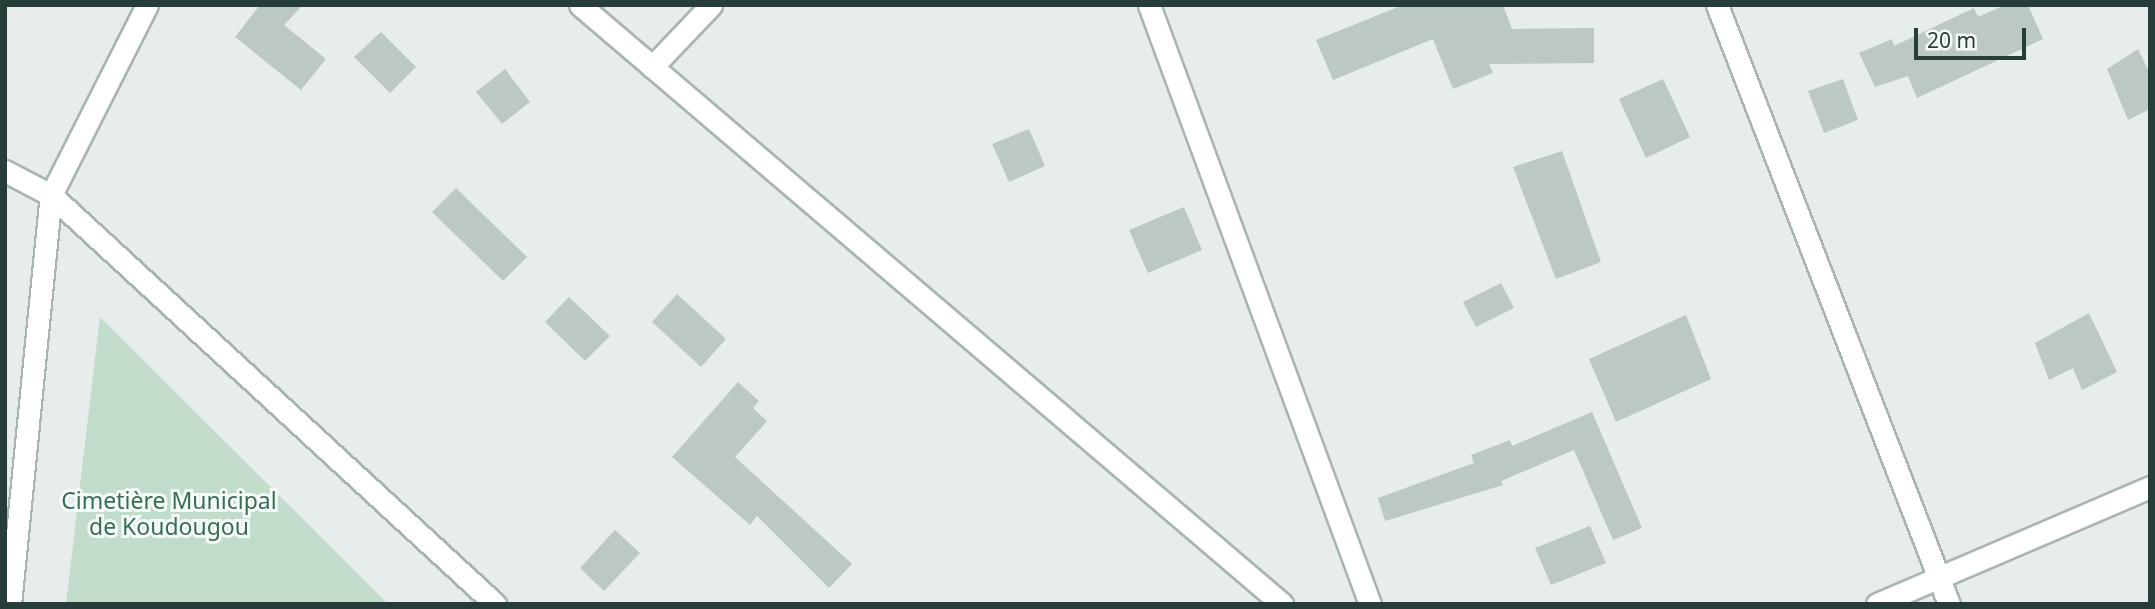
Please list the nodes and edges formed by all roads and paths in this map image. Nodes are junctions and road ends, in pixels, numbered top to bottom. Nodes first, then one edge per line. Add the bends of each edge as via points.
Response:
1 (147, 5) edge
2 (580, 5) edge
3 (711, 5) edge
4 (1149, 5) edge
5 (1717, 5) edge
6 (652, 67) junction
7 (5, 171) edge
8 (51, 195) junction
9 (2150, 487) edge
10 (1939, 580) junction
11 (10, 604) edge
12 (495, 604) edge
13 (1282, 604) edge
14 (1370, 604) edge
15 (1877, 604) edge
16 (1949, 604) edge

1 - 8 street
2 - 6 street
3 - 6 street
4 - 14 street
5 - 10 street
6 - 13 street
7 - 8 street
8 - 11 street
8 - 12 street
9 - 10 street
10 - 15 street
10 - 16 street

